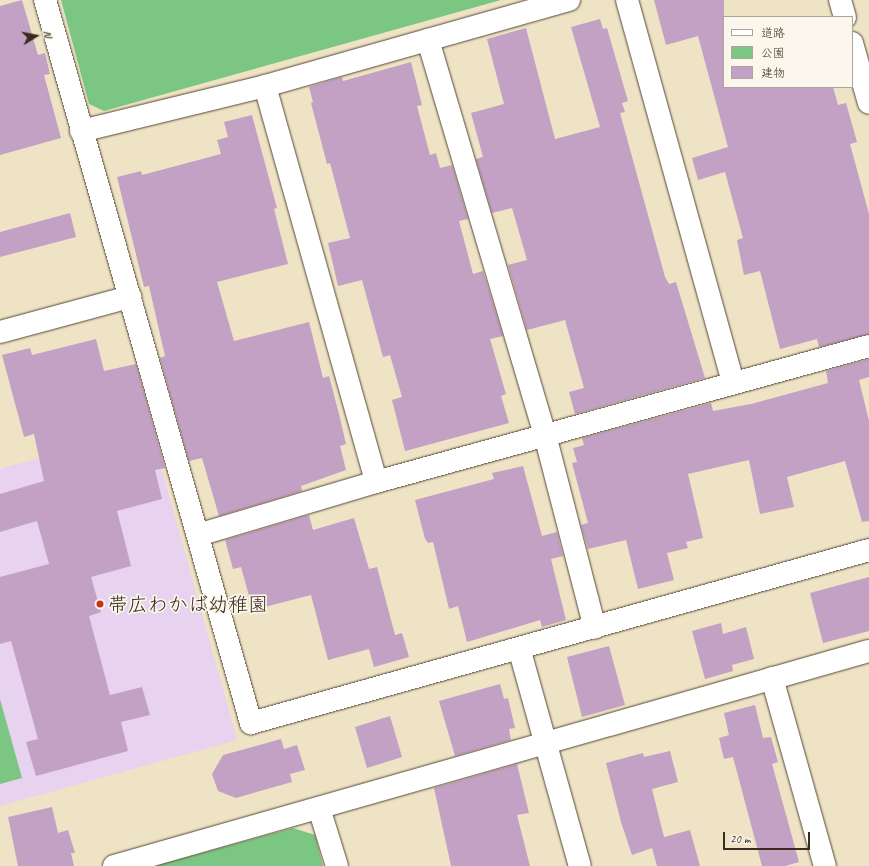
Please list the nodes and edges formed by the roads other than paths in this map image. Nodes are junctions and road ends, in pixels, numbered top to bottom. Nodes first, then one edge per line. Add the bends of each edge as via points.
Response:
1 (45, 0) edge
2 (569, 0) edge
3 (627, 0) edge
4 (840, 0) edge
5 (527, 6) edge
6 (844, 16) edge
7 (428, 40) junction
8 (853, 47) edge
9 (265, 86) junction
10 (869, 103) edge
11 (81, 131) junction
12 (130, 296) junction
13 (0, 332) edge
14 (869, 346) edge
15 (733, 382) junction
16 (545, 435) junction
17 (376, 482) junction
18 (198, 535) junction
19 (869, 550) edge
20 (595, 628) junction
21 (519, 648) junction
22 (869, 651) edge
23 (772, 678) junction
24 (545, 744) junction
25 (319, 808) junction
26 (114, 866) edge
27 (337, 866) edge
28 (580, 866) edge
29 (825, 866) edge

1 - 11 street
2 - 5 street
3 - 15 street
4 - 6 street
5 - 7 street
7 - 9 street
7 - 16 street
8 - 10 street
9 - 11 street
9 - 17 street
11 - 12 street
12 - 13 street
12 - 18 street
14 - 15 street
15 - 16 street
16 - 17 street
16 - 20 street
17 - 18 street
18 - 21 street via 251,723
19 - 20 street
20 - 21 street
21 - 24 street
22 - 23 street
23 - 24 street
23 - 29 street
24 - 25 street
24 - 28 street
25 - 26 street
25 - 27 street

